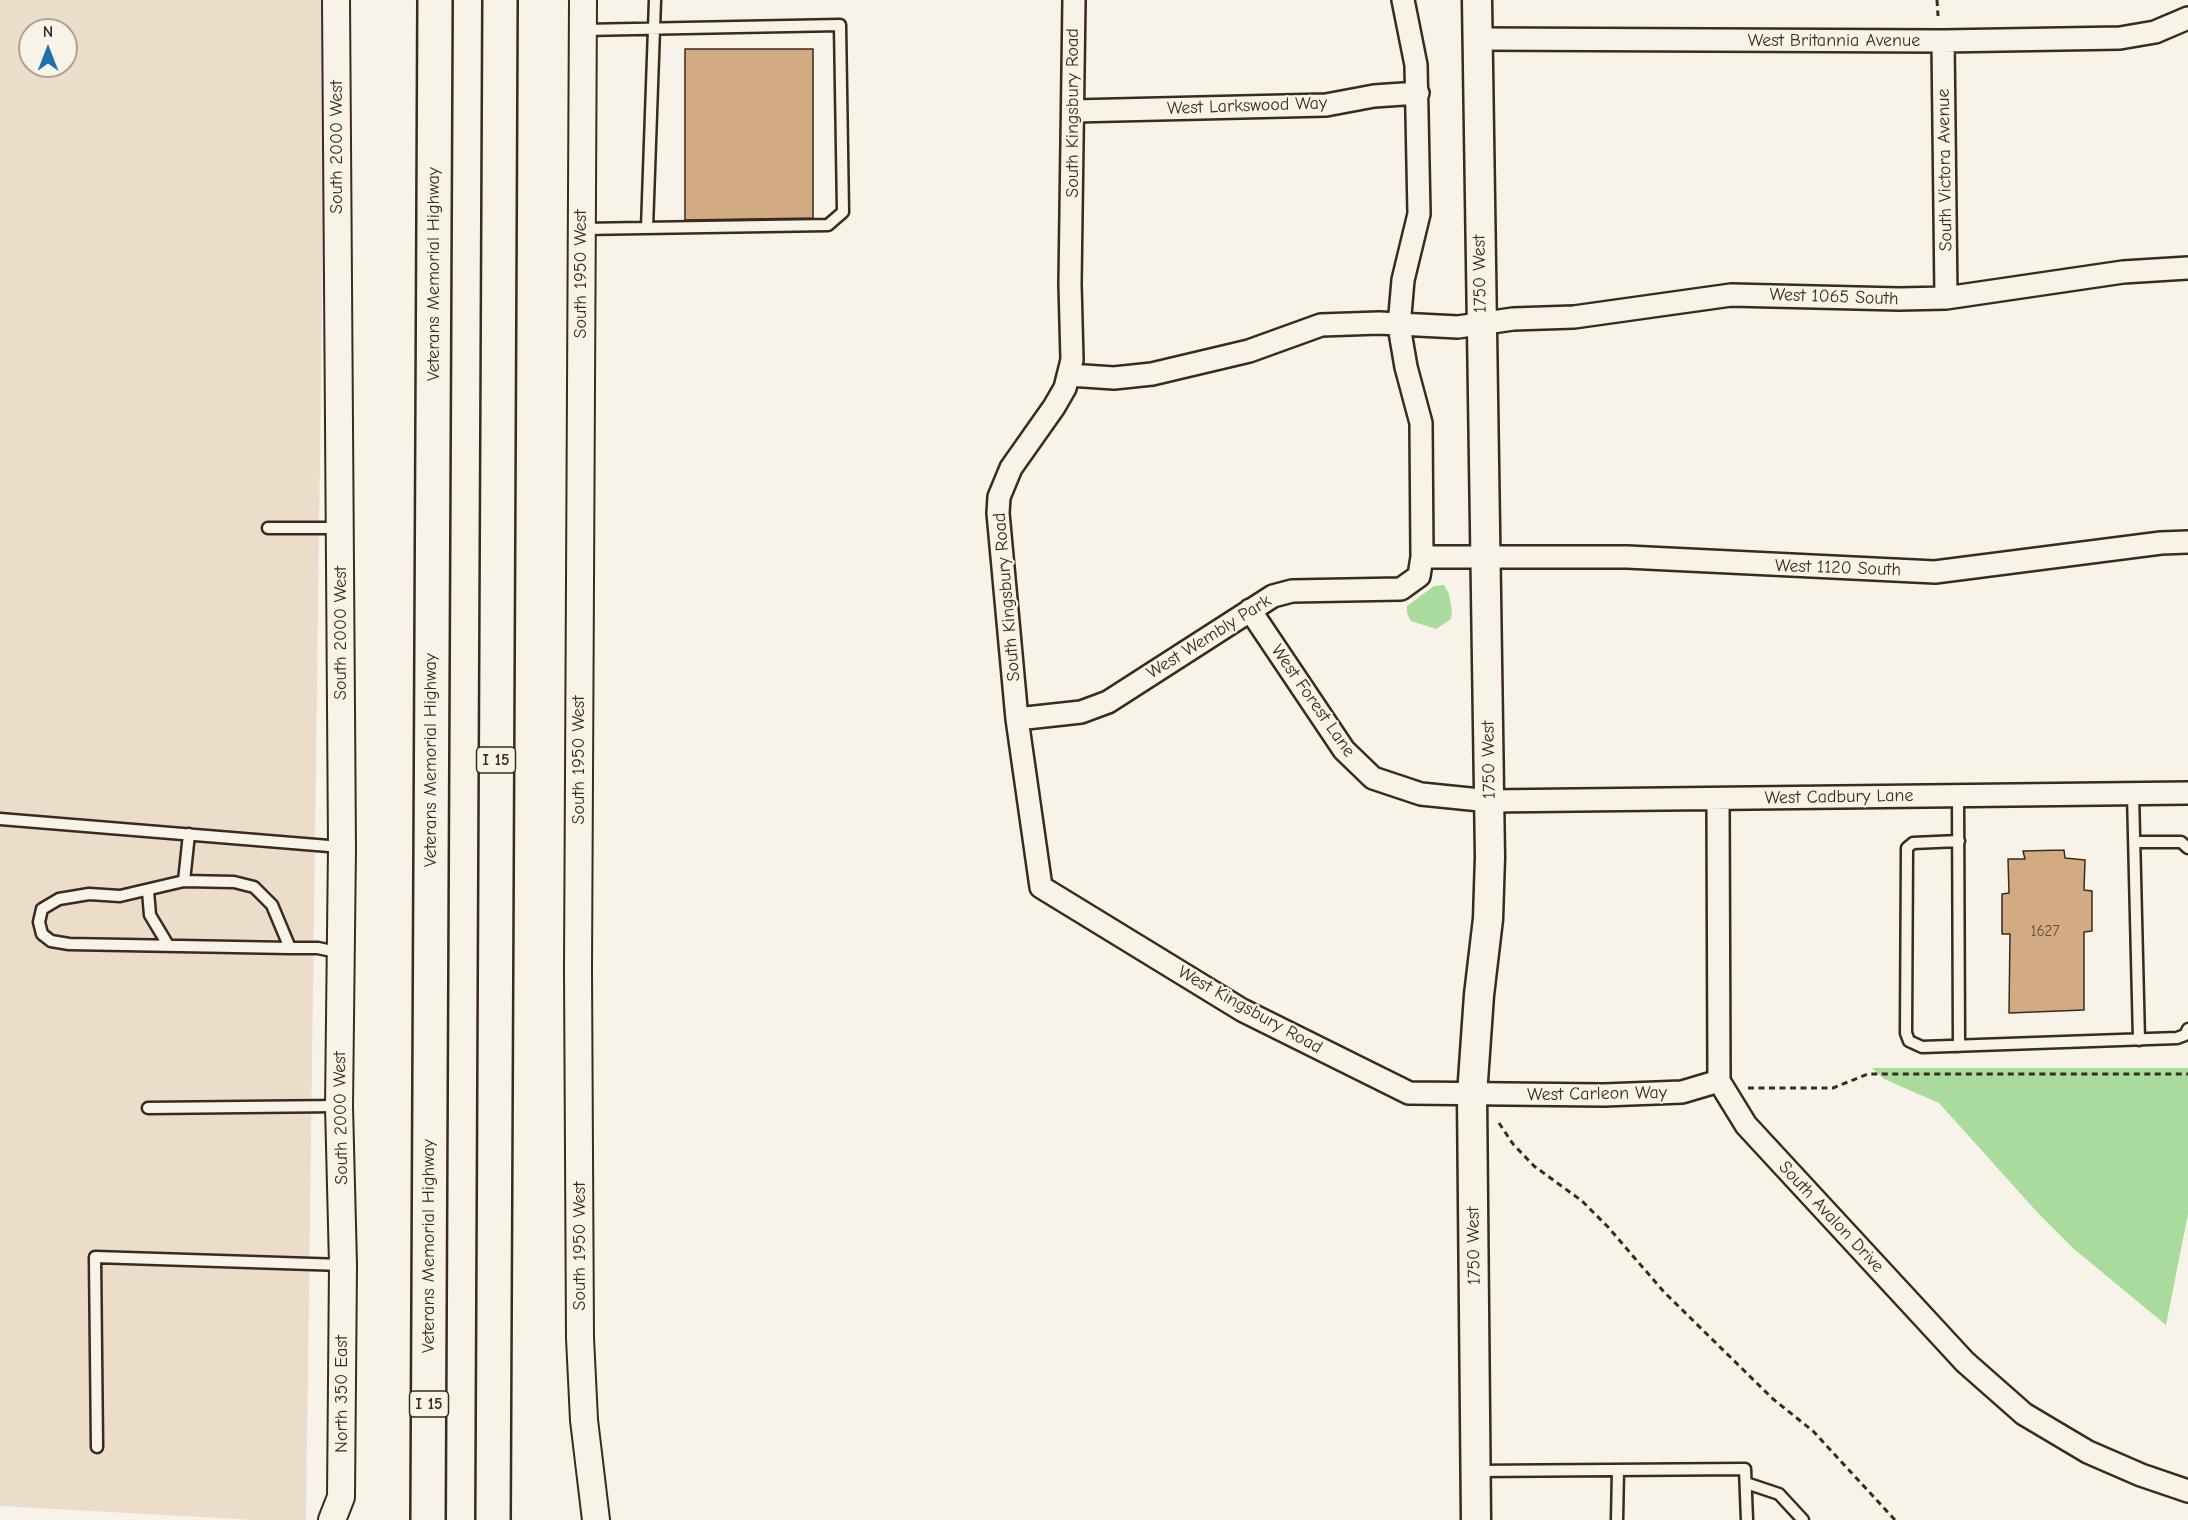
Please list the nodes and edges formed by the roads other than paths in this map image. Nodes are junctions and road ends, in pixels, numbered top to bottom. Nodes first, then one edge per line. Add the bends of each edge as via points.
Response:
1 (336, 0) edge
2 (435, 0) edge
3 (500, 0) edge
4 (583, 0) edge
5 (655, 0) edge
6 (1074, 0) edge
7 (1403, 0) edge
8 (1477, 0) edge
9 (2188, 18) edge
10 (652, 28) junction
11 (582, 30) junction
12 (1477, 39) junction
13 (1943, 41) junction
14 (1418, 93) junction
15 (1074, 111) junction
16 (647, 228) junction
17 (581, 229) junction
18 (2188, 268) edge
19 (1946, 298) junction
20 (1481, 324) junction
21 (1399, 326) junction
22 (1069, 375) junction
23 (268, 528) dead end
24 (340, 528) junction
25 (2188, 542) edge
26 (1422, 557) junction
27 (1485, 557) junction
28 (1250, 610) junction
29 (1017, 719) junction
30 (2188, 793) edge
31 (2133, 794) junction
32 (1958, 795) junction
33 (1718, 800) junction
34 (1490, 801) junction
35 (0, 819) edge
36 (189, 834) junction
37 (1959, 841) junction
38 (2134, 842) junction
39 (342, 847) junction
40 (2188, 849) edge
41 (184, 881) junction
42 (1041, 887) joint
43 (148, 891) junction
44 (168, 945) junction
45 (290, 948) junction
46 (341, 953) junction
47 (2188, 1029) edge
48 (2139, 1040) junction
49 (1959, 1046) junction
50 (1719, 1081) junction
51 (1472, 1095) junction
52 (339, 1106) junction
53 (148, 1108) dead end
54 (343, 1265) junction
55 (97, 1447) dead end
56 (1618, 1470) junction
57 (1476, 1471) junction
58 (1746, 1483) junction
59 (2188, 1491) edge
60 (332, 1520) edge
61 (428, 1520) edge
62 (493, 1520) edge
63 (596, 1520) edge
64 (1476, 1520) edge
65 (1617, 1520) edge
66 (1747, 1520) edge
67 (1803, 1520) edge

1 - 24 street, South 2000 West
2 - 61 highway, Veterans Memorial Highway / I 15
3 - 62 highway, I 15
4 - 11 street, South 1950 West
5 - 10 lane
6 - 15 street, South Kingsbury Road
7 - 14 street
8 - 12 main road, 1750 West
9 - 13 street, West Britannia Avenue via 2138,36
10 - 11 lane
10 - 16 lane
10 - 16 lane via 840,25 843,212 828,225
11 - 17 street, South 1950 West
12 - 13 street, West Britannia Avenue
12 - 20 main road, 1750 West
13 - 19 street, South Victora Avenue
14 - 15 street, West Larkswood Way via 1326,105
14 - 21 street via 1419,225 1403,280
15 - 22 street, South Kingsbury Road
16 - 17 lane
17 - 63 street, South 1950 West via 580,1326 584,1420
18 - 19 street, West 1065 South via 2123,273
19 - 20 street, West 1065 South via 1731,294 1574,317
20 - 21 street, West 1065 South
20 - 27 main road, 1750 West
21 - 22 street, West 1065 South via 1321,325 1249,351 1152,374 1114,378
21 - 26 street via 1421,423
22 - 29 street, South Kingsbury Road via 1054,407 1011,468 999,497 998,536
23 - 24 lane
24 - 39 street, South 2000 West
25 - 27 street, West 1120 South via 1935,572 1627,557
26 - 27 street
26 - 28 street, West Wembly Park via 1419,576 1408,585 1390,590 1292,591 1273,596
27 - 34 main road, 1750 West
28 - 29 street, West Wembly Park via 1108,702 1081,712
28 - 34 street, West Forest Lane via 1344,750 1373,778 1421,794
29 - 42 street, South Kingsbury Road
30 - 31 street, West Cadbury Lane
31 - 32 street, West Cadbury Lane
31 - 38 lane
32 - 33 street, West Cadbury Lane
32 - 37 lane
33 - 34 street, West Cadbury Lane
33 - 50 street
34 - 51 main road, 1750 West via 1488,919
35 - 36 lane
36 - 39 lane
36 - 41 lane
37 - 49 lane
37 - 49 lane via 1913,843 1906,853 1906,1033 1909,1041 1922,1047
38 - 40 lane via 2181,842
38 - 48 lane
39 - 46 street, South 2000 West
41 - 43 lane
41 - 45 lane via 234,882 254,887 272,905
42 - 51 street, West Kingsbury Road via 1242,1010 1409,1093
43 - 44 lane via 150,915
43 - 44 lane via 59,899 42,909 42,934 51,941 69,944
44 - 45 lane
45 - 46 lane
46 - 52 street, South 2000 West
47 - 48 lane via 2177,1038
48 - 49 lane
50 - 51 street, West Carleon Way via 1682,1092
50 - 59 street, South Avalon Drive via 1746,1125 1973,1369 2024,1413 2088,1452
51 - 57 main road, 1750 West
52 - 53 lane
52 - 54 street, South 2000 West
54 - 55 lane via 95,1257
54 - 60 street, North 350 East via 341,1497
56 - 57 lane
56 - 58 lane via 1745,1469
56 - 65 lane
57 - 64 main road, 1750 West
58 - 66 lane
58 - 67 lane via 1779,1494

